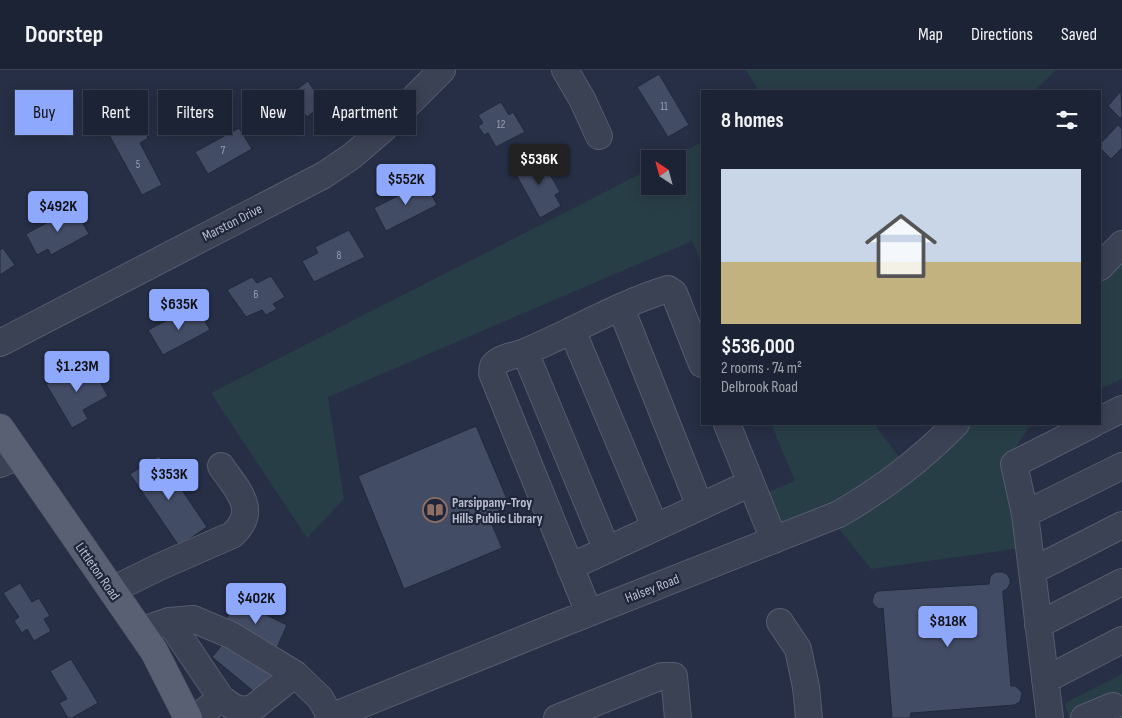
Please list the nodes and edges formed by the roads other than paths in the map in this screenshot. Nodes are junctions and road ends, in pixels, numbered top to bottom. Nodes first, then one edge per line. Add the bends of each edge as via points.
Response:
1 (442, 70) edge
2 (565, 70) edge
3 (600, 136) dead end
4 (1122, 244) edge
5 (1101, 266) edge
6 (621, 308) junction
7 (572, 330) junction
8 (0, 343) edge
9 (525, 352) junction
10 (701, 362) edge
11 (1122, 409) edge
12 (1101, 420) edge
13 (727, 425) edge
14 (955, 425) edge
15 (1091, 425) edge
16 (0, 428) edge
17 (9, 460) edge
18 (221, 466) dead end
19 (1122, 466) edge
20 (751, 483) junction
21 (700, 507) junction
22 (1025, 514) junction
23 (1122, 525) edge
24 (655, 527) junction
25 (774, 540) junction
26 (607, 550) junction
27 (570, 567) junction
28 (1032, 571) junction
29 (1122, 582) edge
30 (112, 590) junction
31 (589, 613) junction
32 (169, 621) junction
33 (780, 622) dead end
34 (1038, 625) junction
35 (140, 631) junction
36 (1122, 640) edge
37 (295, 674) junction
38 (1045, 680) junction
39 (221, 698) junction
40 (1113, 706) dead end
41 (329, 717) edge
42 (188, 718) edge
43 (196, 718) edge
44 (557, 718) edge
45 (678, 718) edge
46 (809, 718) edge
47 (1050, 718) edge
48 (1084, 718) edge

1 - 8 street, Marston Drive via 381,131 324,175
2 - 3 street
4 - 5 street
6 - 7 street
6 - 10 street via 665,289 672,291
6 - 21 street
7 - 9 street
7 - 24 street
9 - 26 street
9 - 27 street via 494,364 492,373
11 - 12 street
13 - 20 street
14 - 25 street, Halsey Road via 907,469 870,496 839,514
15 - 22 street via 1014,464
16 - 17 main road, Littleton Road
17 - 30 main road, Littleton Road
18 - 30 street via 244,502 245,518 241,527 232,535
19 - 22 street
20 - 21 street
20 - 25 street
21 - 24 street
22 - 28 street
23 - 28 street
24 - 26 street
25 - 31 street, Halsey Road
26 - 27 street
27 - 31 street
28 - 34 street
29 - 34 street
30 - 35 main road, Littleton Road
31 - 41 street, Halsey Road
32 - 35 street
32 - 37 street via 193,619 231,635
32 - 39 street
33 - 46 street via 798,649
34 - 38 street
35 - 42 main road, Littleton Road via 154,651
36 - 38 street
37 - 39 street via 253,708 236,709
37 - 41 street via 320,698
38 - 47 street
39 - 43 street
40 - 48 street
44 - 45 street via 662,676 674,676

